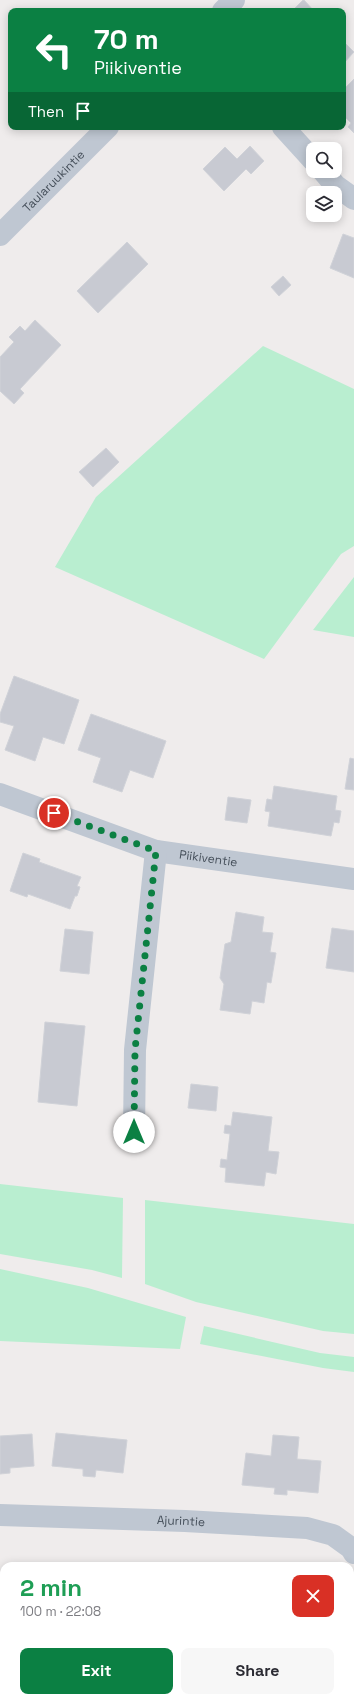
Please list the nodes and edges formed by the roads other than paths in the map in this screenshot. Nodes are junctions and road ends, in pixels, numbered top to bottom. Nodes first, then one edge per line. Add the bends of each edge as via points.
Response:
1 (234, 0) edge
2 (226, 8) edge
3 (105, 130) edge
4 (286, 130) edge
5 (306, 152) edge
6 (329, 178) edge
7 (354, 199) edge
8 (0, 235) edge
9 (0, 794) edge
10 (156, 851) junction
11 (354, 879) edge
12 (134, 1132) dead end
13 (0, 1514) edge
14 (354, 1552) edge

1 - 2 street
3 - 8 street, Taularuukintie
4 - 5 street
6 - 7 street
9 - 10 street, Piikiventie
10 - 11 street, Piikiventie
10 - 12 street via 135,1050
13 - 14 street, Ajurintie via 307,1528 333,1535

